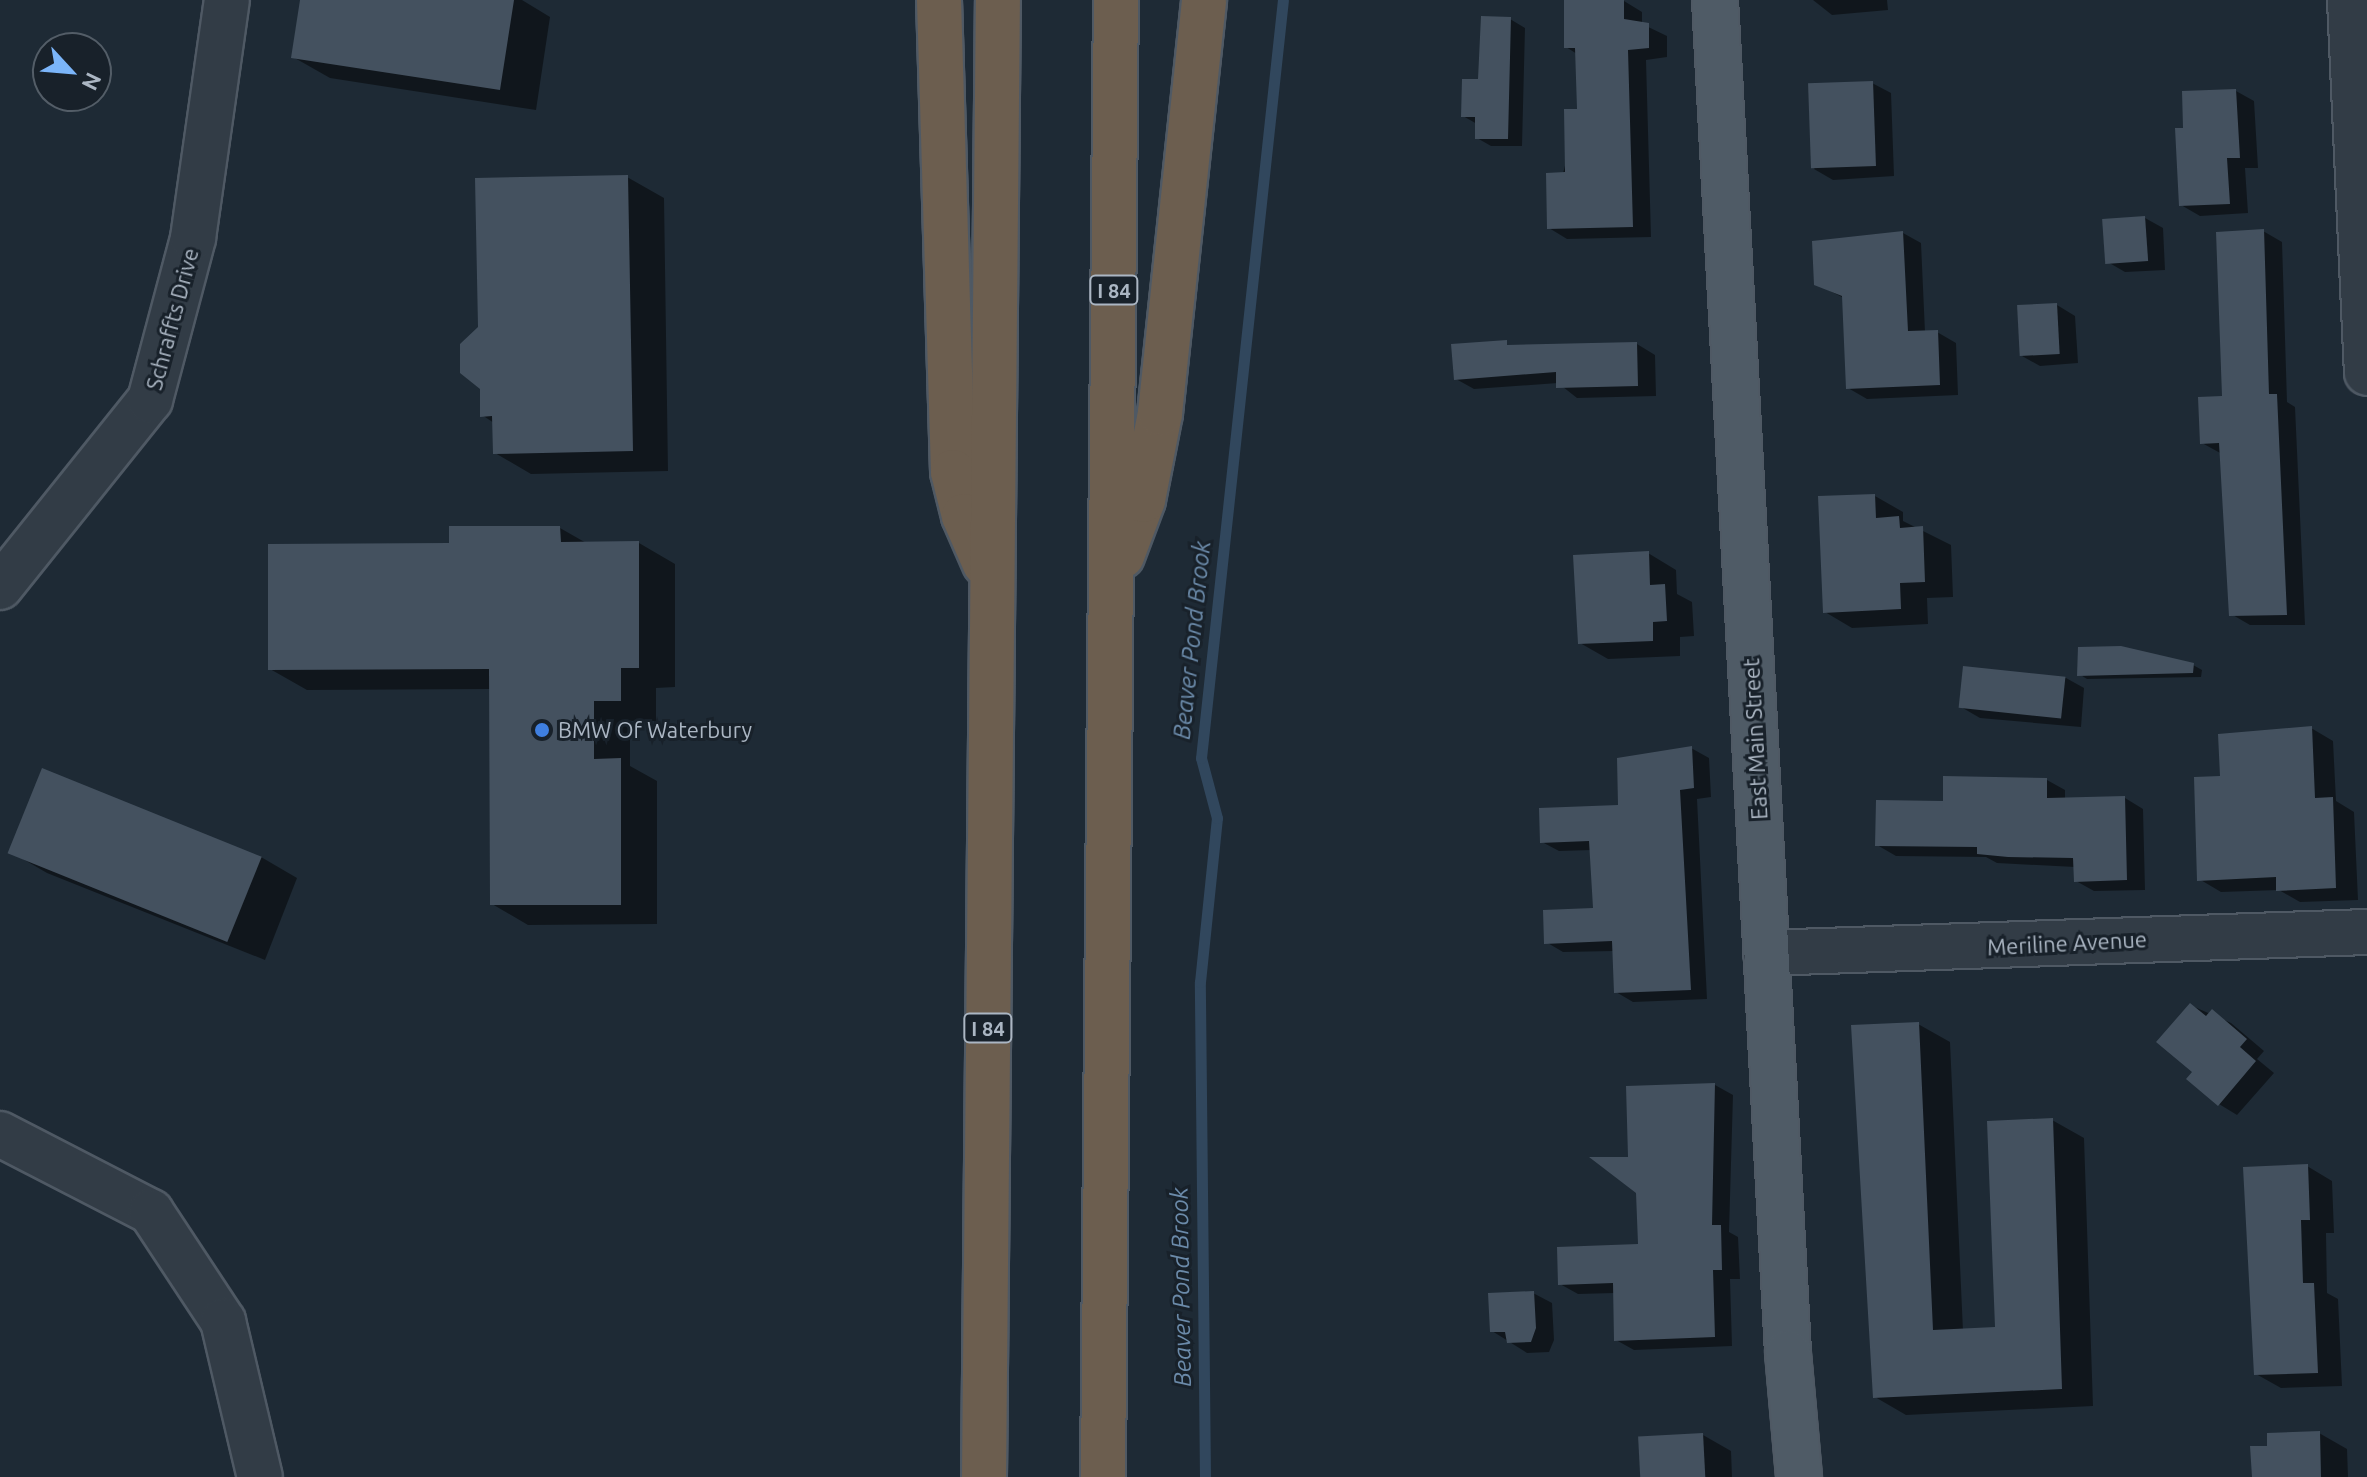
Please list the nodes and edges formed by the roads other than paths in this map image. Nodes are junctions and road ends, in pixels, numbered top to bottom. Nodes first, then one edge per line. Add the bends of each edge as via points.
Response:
1 (227, 0) edge
2 (939, 0) edge
3 (998, 0) edge
4 (1116, 0) edge
5 (1204, 0) edge
6 (1715, 0) edge
7 (2350, 0) edge
8 (2367, 373) edge
9 (992, 579) junction
10 (1111, 580) junction
11 (0, 587) edge
12 (2367, 932) edge
13 (1766, 953) junction
14 (0, 1134) edge
15 (260, 1477) edge
16 (984, 1477) edge
17 (1103, 1477) edge
18 (1799, 1477) edge

1 - 11 street, Schraffts Drive via 193,238 150,400
2 - 9 highway via 953,472 964,516
3 - 9 highway, I 84
4 - 10 highway, I 84
5 - 10 highway via 1153,462
6 - 13 main road, East Main Street
7 - 8 street
9 - 16 highway, I 84
10 - 17 highway, I 84
12 - 13 street, Meriline Avenue
13 - 18 main road, East Main Street
14 - 15 street via 151,1212 223,1321

